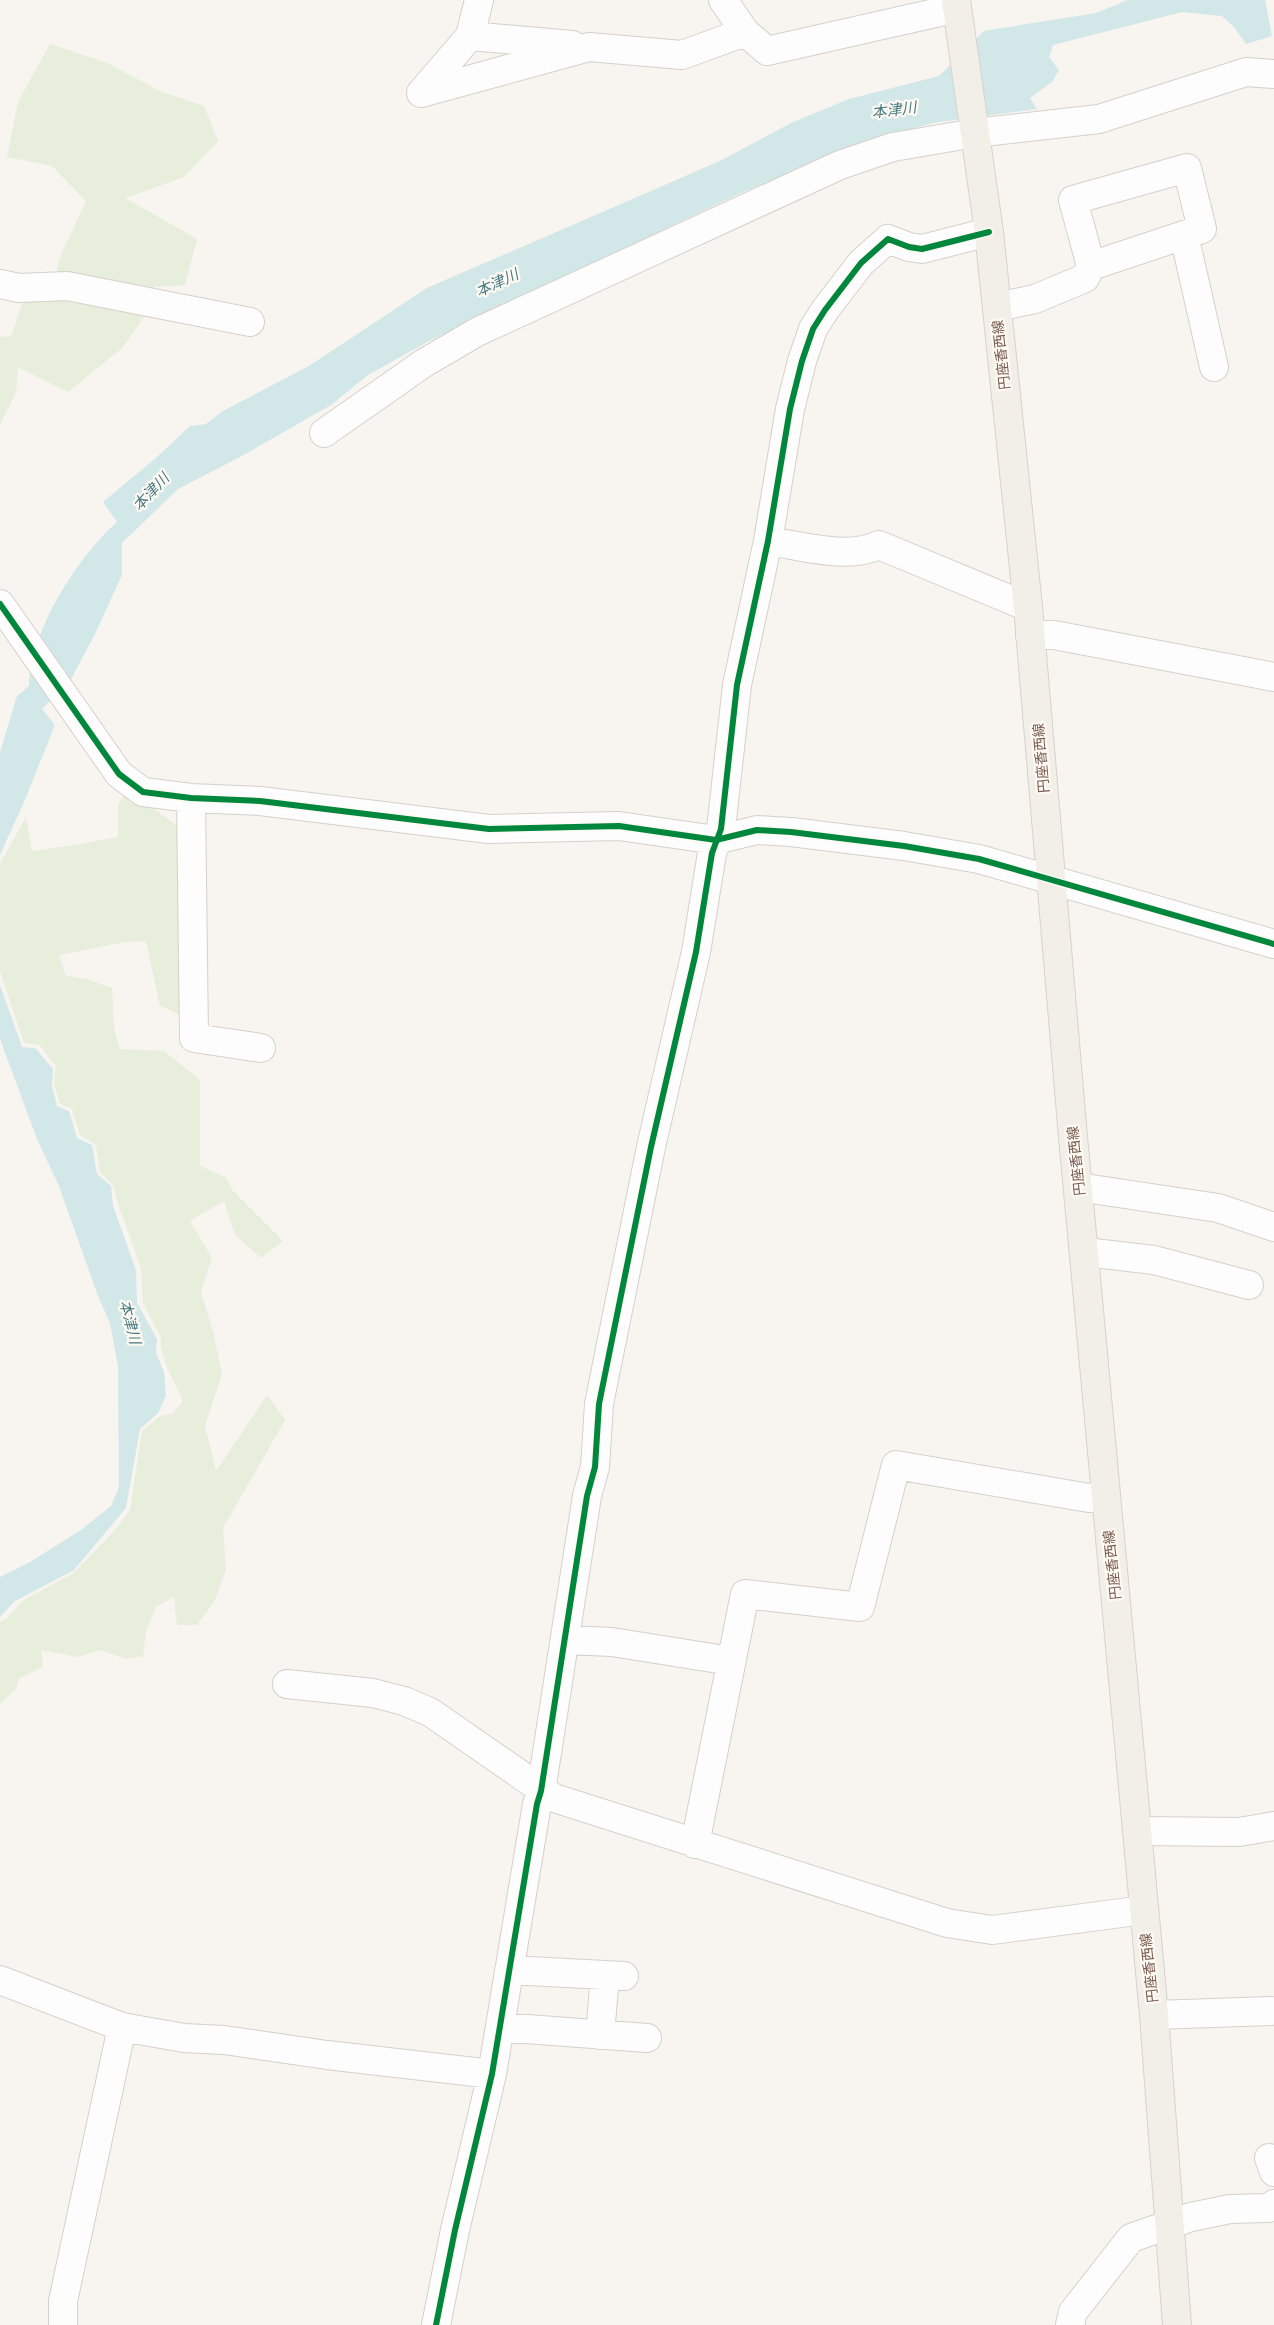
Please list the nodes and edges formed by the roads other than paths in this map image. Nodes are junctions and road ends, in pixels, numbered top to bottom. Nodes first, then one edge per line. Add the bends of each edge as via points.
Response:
1 (479, 0) edge
2 (723, 0) edge
3 (956, 4) edge
4 (745, 32) junction
5 (470, 36) junction
6 (589, 47) junction
7 (1274, 74) edge
8 (975, 133) junction
9 (990, 232) junction
10 (1184, 235) junction
11 (1091, 266) junction
12 (0, 284) edge
13 (997, 306) junction
14 (250, 322) dead end
15 (1214, 367) dead end
16 (324, 433) dead end
17 (768, 541) junction
18 (0, 604) edge
19 (1028, 607) junction
20 (1030, 635) junction
21 (1274, 677) edge
22 (192, 798) junction
23 (716, 840) junction
24 (1052, 880) junction
25 (1274, 944) edge
26 (261, 1048) dead end
27 (1078, 1187) junction
28 (1274, 1227) edge
29 (1085, 1252) junction
30 (1249, 1285) dead end
31 (1105, 1496) junction
32 (566, 1640) junction
33 (731, 1662) junction
34 (287, 1684) dead end
35 (541, 1791) junction
36 (1274, 1826) edge
37 (1137, 1831) junction
38 (695, 1844) junction
39 (1144, 1910) junction
40 (509, 1970) junction
41 (0, 1980) edge
42 (1271, 2011) dead end
43 (1154, 2015) junction
44 (122, 2026) junction
45 (500, 2027) junction
46 (600, 2034) junction
47 (647, 2038) dead end
48 (492, 2074) junction
49 (1274, 2204) edge
50 (1169, 2226) junction
51 (63, 2325) edge
52 (436, 2325) edge
53 (1070, 2325) edge
54 (1176, 2325) edge

1 - 5 street
2 - 4 street
3 - 4 street via 767,51
3 - 8 main road, 円座香西線
4 - 6 street via 682,55
5 - 6 street
5 - 6 street via 421,93
7 - 8 street via 1246,72 1099,119
8 - 9 main road, 円座香西線
8 - 16 street via 893,147 840,166 631,261 477,332 424,363
9 - 13 main road, 円座香西線
9 - 17 street via 922,249 888,239 861,263 825,310 813,329 790,409
10 - 11 street
10 - 11 street via 1202,229 1188,168 1073,200
10 - 15 street
11 - 13 street via 1085,278 1035,299
12 - 14 street via 19,288 68,286
13 - 19 main road, 円座香西線
17 - 19 street via 842,553 867,551 879,546
17 - 23 street via 738,685 721,829
18 - 22 street via 119,774 144,792
19 - 20 main road, 円座香西線
20 - 21 street via 1054,635
20 - 24 main road, 円座香西線
22 - 23 street via 260,802 489,829 619,826
22 - 26 street via 194,1038
23 - 24 street via 757,830 792,832 979,859
23 - 32 street via 696,952 651,1147 599,1404 595,1467
24 - 25 street
24 - 27 main road, 円座香西線
27 - 28 street via 1218,1208
27 - 29 main road, 円座香西線
29 - 30 street via 1154,1260
29 - 31 main road, 円座香西線
31 - 33 street via 1089,1498 896,1465 860,1608 745,1594
31 - 37 main road, 円座香西線
32 - 33 street via 612,1642
32 - 35 street
33 - 38 street
34 - 35 street via 373,1693 404,1701 430,1712
35 - 38 street
35 - 40 street
36 - 37 street via 1239,1832
37 - 39 main road, 円座香西線
38 - 39 street via 947,1923 992,1930
39 - 43 main road, 円座香西線
40 - 45 street
40 - 46 street via 614,1976
41 - 44 street
42 - 43 street
43 - 50 main road, 円座香西線
44 - 48 street via 184,2038 224,2040
44 - 51 street via 63,2301
45 - 46 street
45 - 48 street
46 - 47 street
48 - 52 street
49 - 50 street via 1268,2208 1220,2211 1191,2217
50 - 53 street via 1131,2238 1073,2312
50 - 54 main road, 円座香西線

